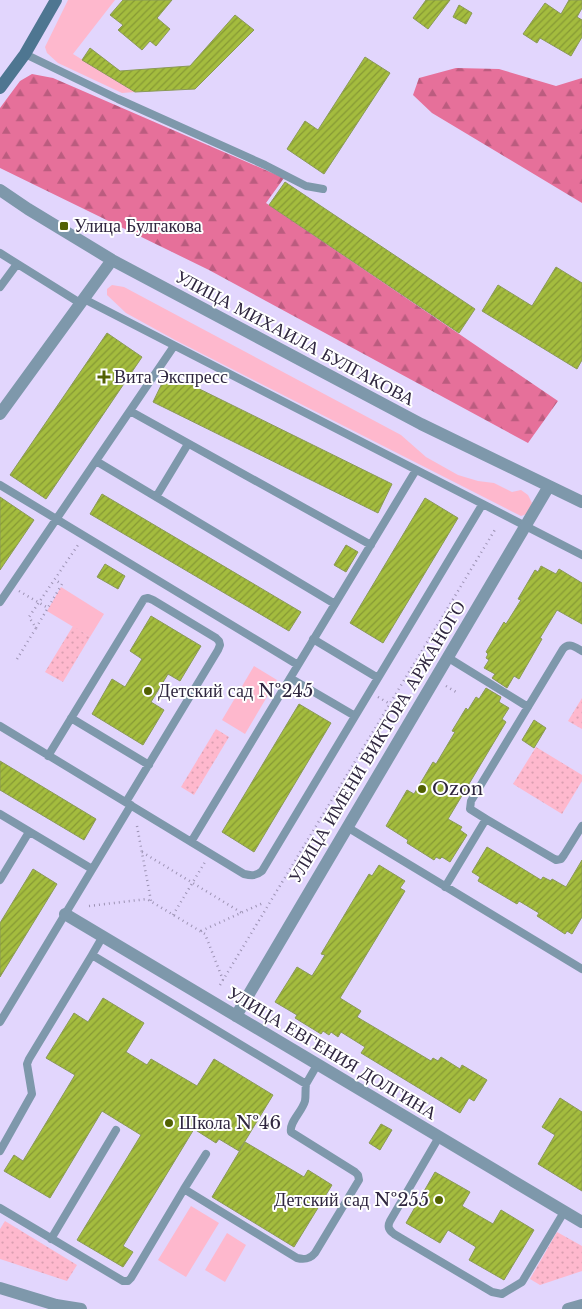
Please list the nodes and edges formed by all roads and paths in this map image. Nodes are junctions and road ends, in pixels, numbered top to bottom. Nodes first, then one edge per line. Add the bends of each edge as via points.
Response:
1 (56, 0) edge
2 (25, 54) junction
3 (0, 88) edge
4 (323, 189) dead end
5 (0, 190) edge
6 (0, 253) edge
7 (112, 260) junction
8 (17, 264) junction
9 (0, 287) edge
10 (82, 301) junction
11 (174, 346) junction
12 (130, 411) junction
13 (0, 414) edge
14 (188, 444) junction
15 (96, 461) junction
16 (416, 470) junction
17 (0, 485) edge
18 (549, 486) junction
19 (156, 497) junction
20 (582, 502) edge
21 (482, 505) junction
22 (56, 519) junction
23 (524, 526) junction
24 (496, 528) dead end
25 (84, 536) junction
26 (370, 545) junction
27 (582, 555) edge
28 (54, 580) junction
29 (11, 586) junction
30 (0, 602) edge
31 (39, 603) junction
32 (334, 604) junction
33 (48, 608) junction
34 (36, 628) junction
35 (313, 639) junction
36 (424, 647) junction
37 (582, 651) edge
38 (443, 656) junction
39 (17, 659) dead end
40 (298, 665) junction
41 (290, 678) junction
42 (378, 678) junction
43 (443, 684) dead end
44 (456, 692) dead end
45 (528, 707) junction
46 (355, 716) junction
47 (71, 718) junction
48 (0, 726) edge
49 (48, 756) junction
50 (149, 765) junction
51 (128, 804) junction
52 (0, 814) edge
53 (486, 820) junction
54 (137, 826) dead end
55 (582, 826) edge
56 (347, 828) junction
57 (29, 832) junction
58 (191, 842) junction
59 (142, 852) junction
60 (206, 861) dead end
61 (92, 869) junction
62 (0, 880) edge
63 (193, 883) junction
64 (446, 887) junction
65 (151, 901) junction
66 (263, 903) dead end
67 (89, 906) dead end
68 (242, 913) junction
69 (65, 914) junction
70 (173, 915) junction
71 (201, 932) junction
72 (103, 936) junction
73 (92, 955) junction
74 (582, 969) edge
75 (223, 980) junction
76 (220, 985) dead end
77 (236, 1016) junction
78 (0, 1022) edge
79 (317, 1065) junction
80 (306, 1084) junction
81 (116, 1130) dead end
82 (439, 1137) junction
83 (0, 1150) edge
84 (206, 1154) dead end
85 (184, 1190) junction
86 (0, 1208) edge
87 (564, 1212) junction
88 (582, 1222) edge
89 (51, 1239) junction
90 (0, 1288) edge
91 (582, 1305) edge
92 (81, 1309) edge
93 (568, 1309) edge

1 - 2 street
2 - 3 street
2 - 4 lane via 306,186
5 - 7 street, УЛИЦА МИХАИЛА БУЛГАКОВА
6 - 8 lane
7 - 10 street
7 - 18 street, УЛИЦА МИХАИЛА БУЛГАКОВА via 421,424
8 - 9 lane
8 - 10 lane
10 - 11 lane
10 - 13 street
11 - 12 lane
11 - 16 lane
12 - 14 lane
12 - 15 lane
14 - 19 lane
14 - 26 lane
15 - 19 lane
15 - 22 lane
16 - 21 lane
16 - 26 lane
17 - 22 lane
18 - 20 street, УЛИЦА МИХАИЛА БУЛГАКОВА
18 - 23 street, УЛИЦА ИМЕНИ ВИКТОРА АРЖАНОГО
19 - 32 lane
21 - 23 lane
21 - 42 lane
22 - 25 lane
22 - 29 lane
23 - 27 lane
23 - 38 street, УЛИЦА ИМЕНИ ВИКТОРА АРЖАНОГО
24 - 36 path
25 - 28 path
25 - 40 lane
26 - 32 lane
28 - 31 path
28 - 33 path via 62,584
29 - 30 lane
29 - 31 path
31 - 33 path
31 - 34 path via 29,617
32 - 35 lane
33 - 34 path
34 - 39 path
35 - 40 lane
35 - 42 lane
36 - 38 path
36 - 75 path
37 - 45 lane via 566,646
38 - 45 lane
38 - 56 street, УЛИЦА ИМЕНИ ВИКТОРА АРЖАНОГО
40 - 41 lane
41 - 46 lane
41 - 58 lane
42 - 46 lane
43 - 44 path
45 - 53 lane via 469,805
46 - 58 lane via 257,875 244,874
47 - 49 lane
47 - 50 lane
47 - 50 lane via 144,599 153,600 216,638 220,646
48 - 49 lane
49 - 51 lane
50 - 51 lane
51 - 58 lane
51 - 61 lane
52 - 57 lane
53 - 55 lane via 556,860 561,859
53 - 64 lane
54 - 59 path
56 - 64 lane
56 - 77 street, УЛИЦА ИМЕНИ ВИКТОРА АРЖАНОГО
57 - 61 lane
57 - 62 lane
59 - 63 path
59 - 65 path
60 - 63 path
61 - 69 lane
63 - 68 path
63 - 70 path
64 - 74 lane
65 - 67 path
65 - 70 path
66 - 68 path
68 - 71 path
69 - 72 street, УЛИЦА ЕВГЕНИЯ ДОЛГИНА
69 - 78 lane
70 - 71 path
71 - 75 path via 206,934
72 - 73 lane
72 - 77 street, УЛИЦА ЕВГЕНИЯ ДОЛГИНА
73 - 80 lane
73 - 83 lane via 29,1059 32,1094
75 - 76 path
77 - 79 street, УЛИЦА ЕВГЕНИЯ ДОЛГИНА
79 - 80 lane
79 - 82 street, УЛИЦА ЕВГЕНИЯ ДОЛГИНА
80 - 85 lane via 305,1102 290,1128 291,1132 355,1172 359,1180 310,1258 297,1258
81 - 89 lane
82 - 87 street, УЛИЦА ЕВГЕНИЯ ДОЛГИНА
82 - 87 lane via 388,1225 394,1234 492,1292 502,1294 522,1282
84 - 85 lane
85 - 89 lane via 128,1281 118,1280
86 - 89 lane
87 - 88 street, УЛИЦА ЕВГЕНИЯ ДОЛГИНА
90 - 92 street
91 - 93 street

